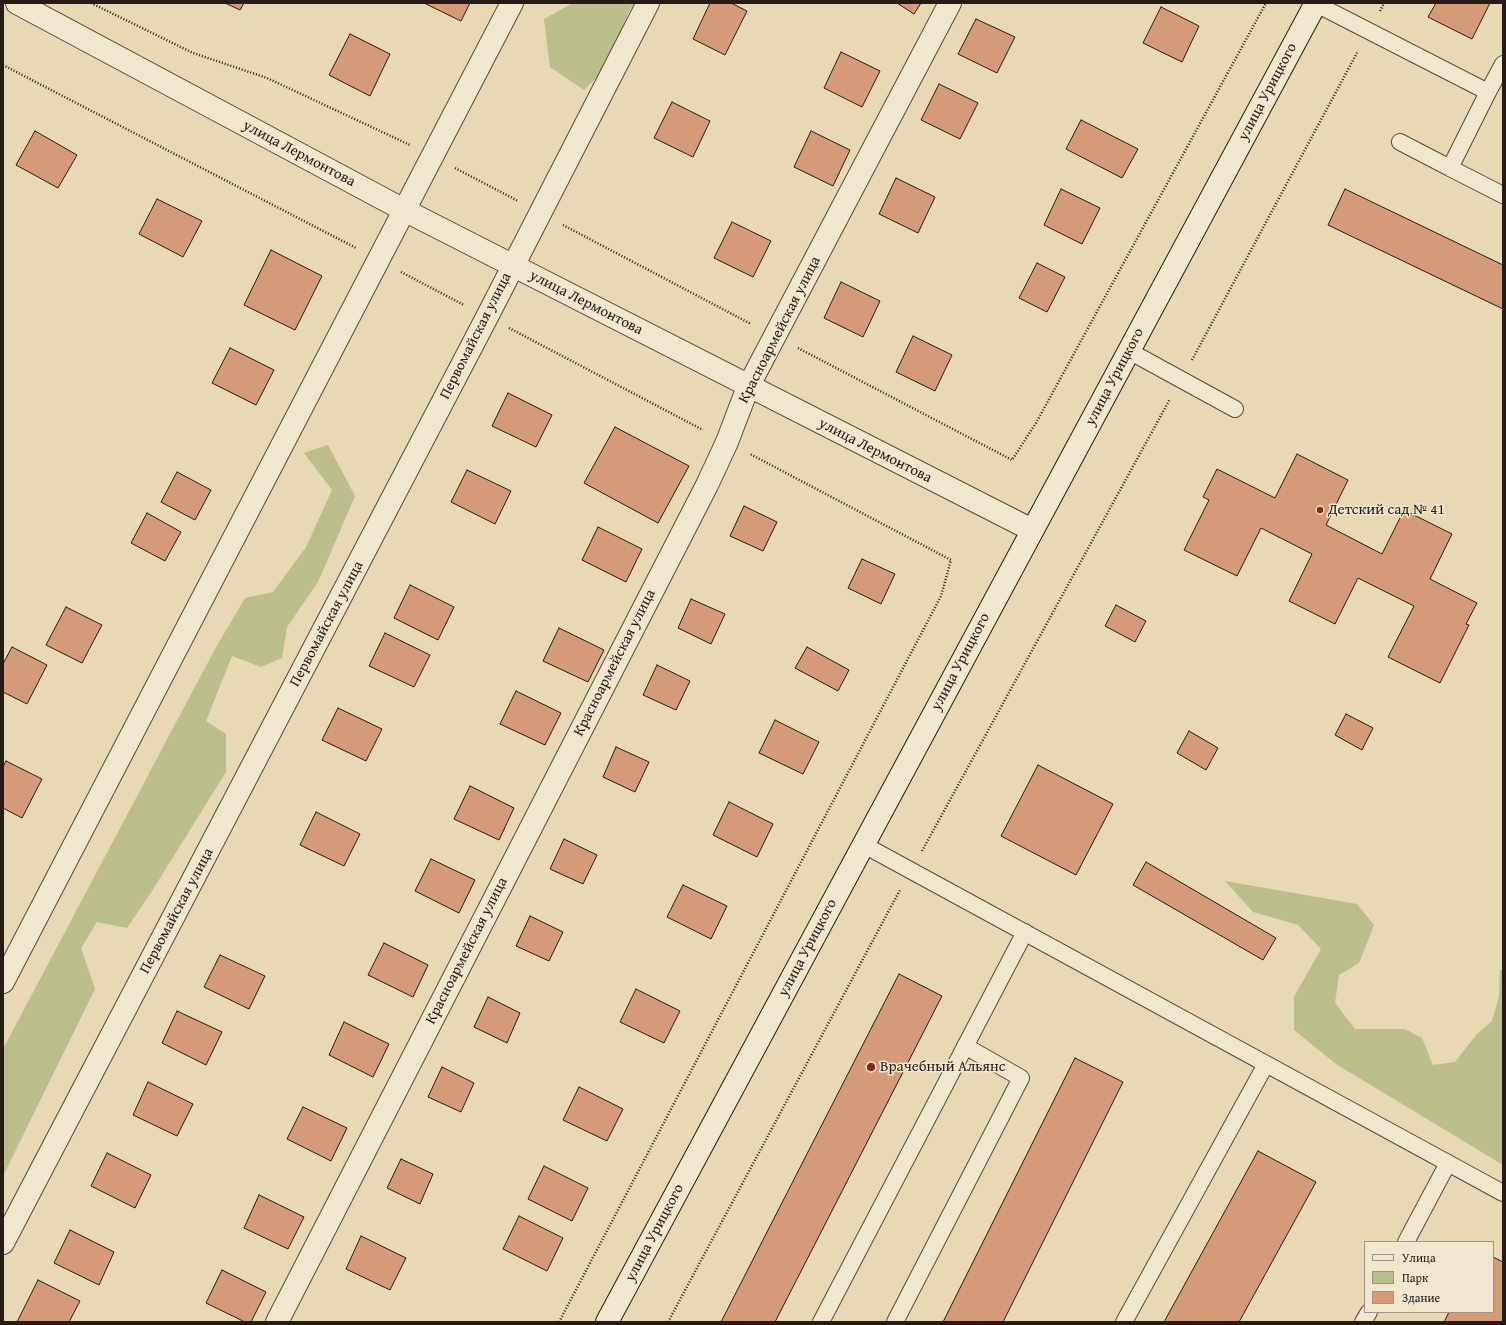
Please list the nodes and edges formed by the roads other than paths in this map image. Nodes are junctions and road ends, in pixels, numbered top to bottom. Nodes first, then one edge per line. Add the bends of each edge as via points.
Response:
1 (17, 3) edge
2 (512, 3) edge
3 (648, 3) edge
4 (950, 3) edge
5 (1316, 3) edge
6 (1503, 64) edge
7 (1488, 92) junction
8 (1400, 142) dead end
9 (1450, 168) junction
10 (1503, 195) edge
11 (404, 210) junction
12 (512, 265) junction
13 (1129, 351) junction
14 (748, 386) junction
15 (1235, 410) dead end
16 (1032, 530) junction
17 (864, 845) junction
18 (1024, 932) junction
19 (3, 982) edge
20 (965, 1046) junction
21 (1266, 1064) junction
22 (1448, 1163) junction
23 (1503, 1193) edge
24 (1407, 1241) edge
25 (3, 1243) edge
26 (1368, 1313) edge
27 (277, 1322) edge
28 (607, 1322) edge
29 (821, 1322) edge
30 (895, 1322) edge
31 (1124, 1322) edge
32 (1363, 1322) edge

1 - 11 street, улица Лермонтова
2 - 11 street
3 - 12 street, Первомайская улица
4 - 14 street, Красноармейская улица
5 - 7 lane
5 - 13 street, улица Урицкого
6 - 7 lane
7 - 9 lane
8 - 9 lane
9 - 10 lane
11 - 12 street, улица Лермонтова
11 - 19 street
12 - 14 street, улица Лермонтова
12 - 25 street, Первомайская улица
13 - 15 lane
13 - 16 street, улица Урицкого
14 - 16 street, улица Лермонтова
14 - 27 street, Красноармейская улица via 727,442 707,485
16 - 17 street, улица Урицкого
17 - 18 lane
17 - 28 street, улица Урицкого
18 - 20 lane
18 - 21 lane
20 - 29 lane
20 - 30 lane via 1021,1078
21 - 22 lane
21 - 31 lane
22 - 23 lane
22 - 24 lane
26 - 32 lane

